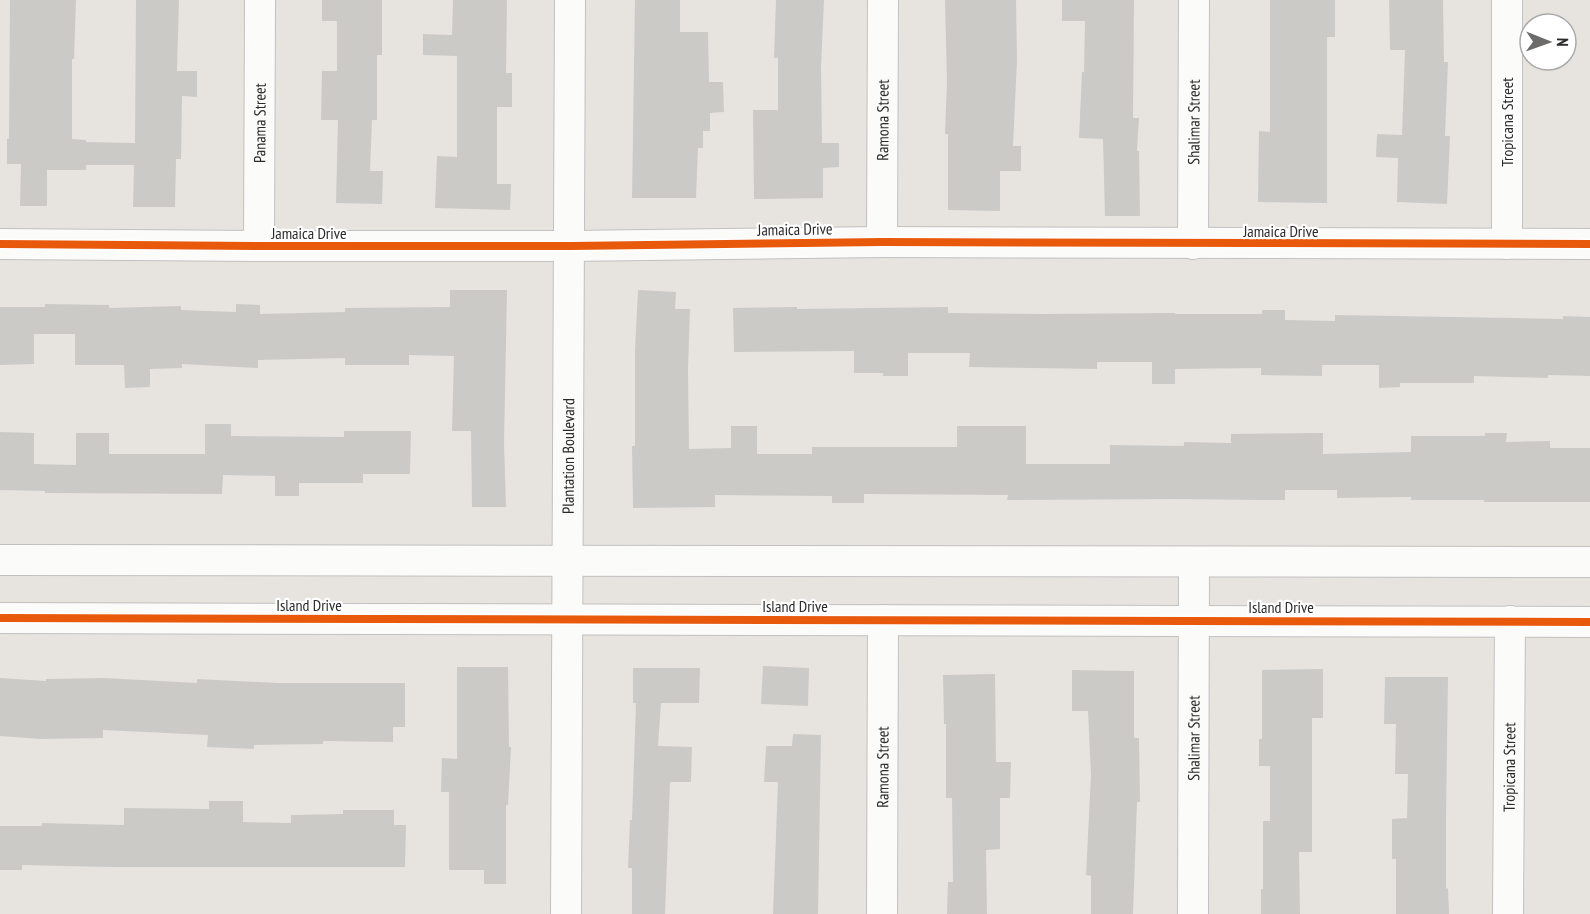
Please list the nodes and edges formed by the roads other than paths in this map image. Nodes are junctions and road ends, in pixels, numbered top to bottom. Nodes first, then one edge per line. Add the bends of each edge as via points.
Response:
1 (260, 0) edge
2 (570, 0) edge
3 (882, 0) edge
4 (1194, 0) edge
5 (1507, 0) edge
6 (882, 242) junction
7 (0, 244) edge
8 (1193, 244) junction
9 (1507, 244) junction
10 (1590, 244) edge
11 (260, 246) junction
12 (570, 246) junction
13 (0, 560) edge
14 (568, 562) junction
15 (1194, 562) junction
16 (1590, 562) edge
17 (0, 618) edge
18 (568, 619) junction
19 (883, 620) junction
20 (1194, 620) junction
21 (1510, 621) junction
22 (1590, 622) edge
23 (566, 914) edge
24 (882, 914) edge
25 (1193, 914) edge
26 (1508, 914) edge

1 - 11 street, Panama Street
2 - 12 street, Plantation Boulevard
3 - 6 street, Ramona Street
4 - 8 street, Shalimar Street
5 - 9 street, Tropicana Street
6 - 8 street, Jamaica Drive
6 - 12 street, Jamaica Drive
7 - 11 street, Jamaica Drive
8 - 9 street, Jamaica Drive
9 - 10 street, Jamaica Drive
11 - 12 street, Jamaica Drive
12 - 14 street, Plantation Boulevard
13 - 14 street
14 - 15 street
14 - 18 street, Plantation Boulevard
15 - 16 street
15 - 20 street, Shalimar Street
17 - 18 street, Island Drive
18 - 19 street, Island Drive
18 - 23 street, Plantation Boulevard
19 - 20 street, Island Drive
19 - 24 street, Ramona Street
20 - 21 street, Island Drive
20 - 25 street, Shalimar Street
21 - 22 street, Island Drive
21 - 26 street, Tropicana Street

